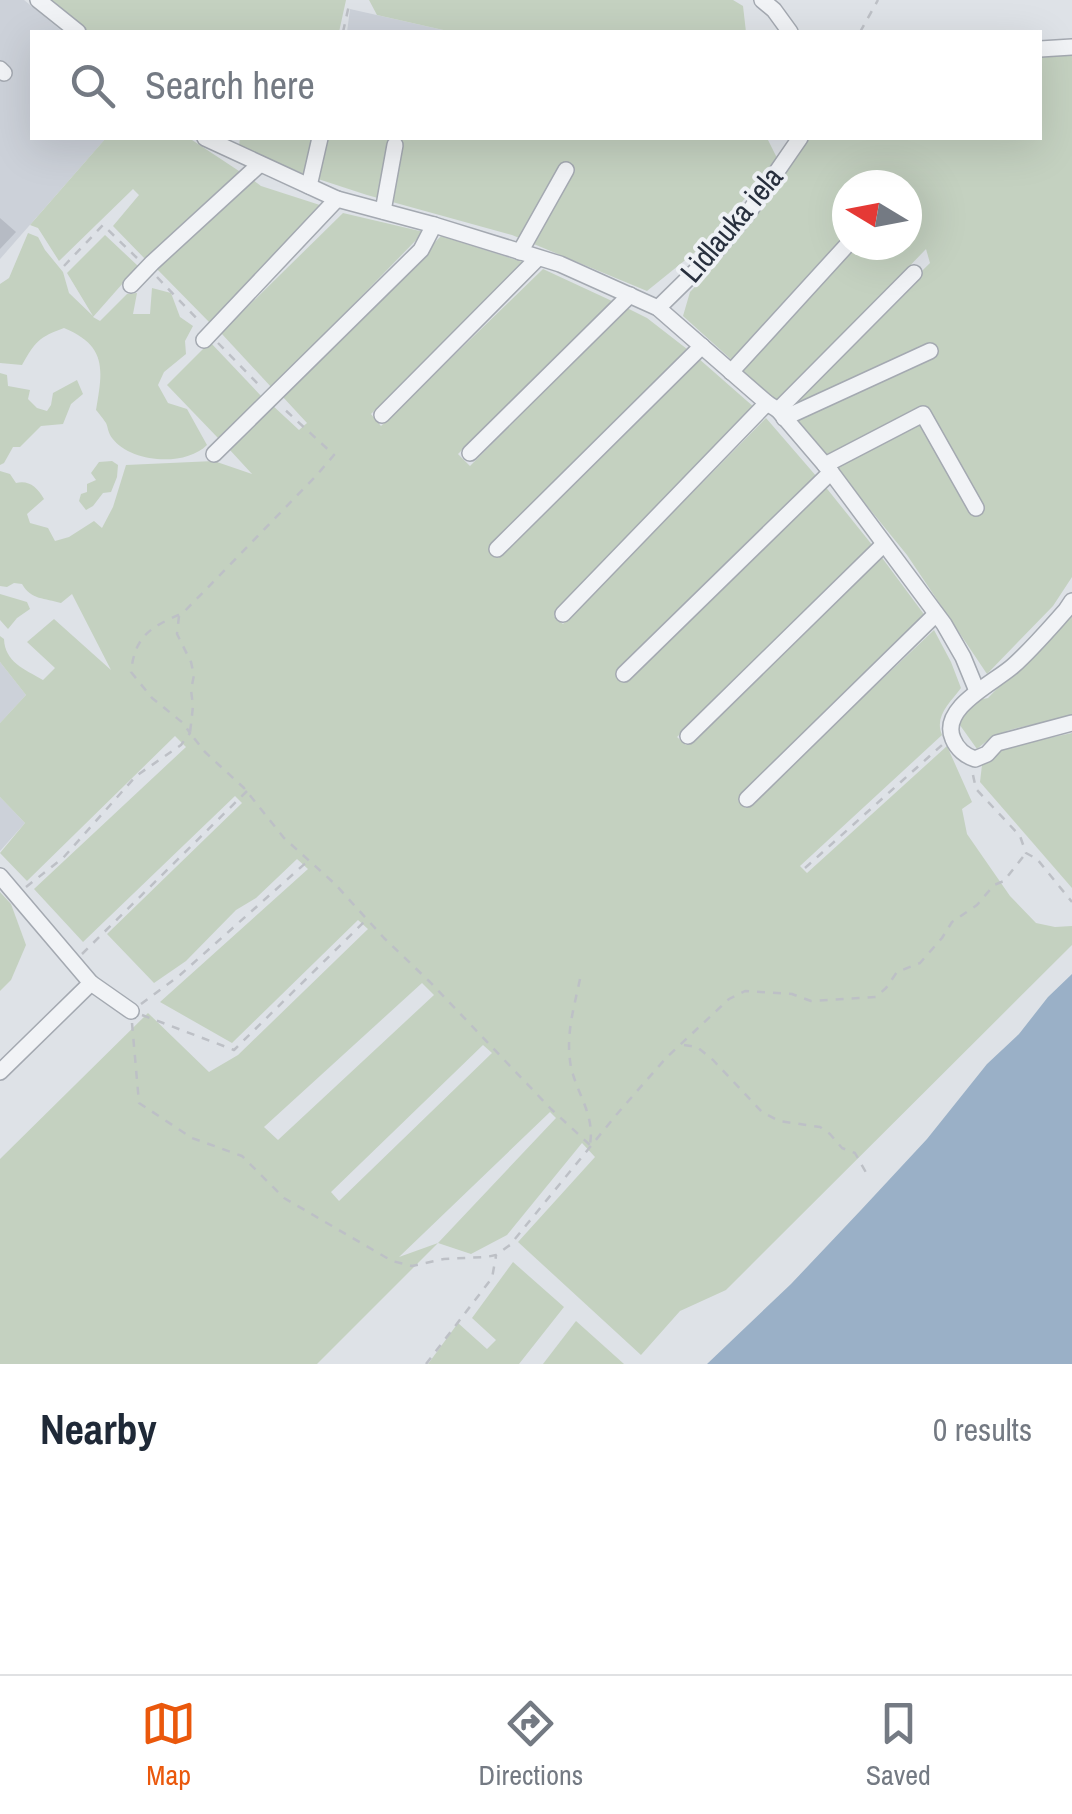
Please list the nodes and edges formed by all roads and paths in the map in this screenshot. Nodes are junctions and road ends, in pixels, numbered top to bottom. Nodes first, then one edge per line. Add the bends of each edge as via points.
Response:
1 (38, 0) edge
2 (878, 0) edge
3 (772, 3) edge
4 (349, 5) dead end
5 (76, 30) edge
6 (344, 30) edge
7 (789, 30) edge
8 (861, 30) edge
9 (1072, 47) edge
10 (1042, 49) edge
11 (210, 140) edge
12 (320, 140) edge
13 (799, 140) edge
14 (395, 145) dead end
15 (260, 164) junction
16 (566, 170) dead end
17 (309, 186) junction
18 (337, 199) junction
19 (384, 212) junction
20 (434, 224) junction
21 (520, 252) junction
22 (538, 258) junction
23 (833, 260) edge
24 (914, 273) dead end
25 (131, 285) dead end
26 (630, 295) junction
27 (658, 308) junction
28 (207, 336) joint
29 (702, 346) junction
30 (930, 351) dead end
31 (731, 372) junction
32 (270, 396) junction
33 (776, 411) junction
34 (382, 415) dead end
35 (470, 453) dead end
36 (214, 454) dead end
37 (828, 468) junction
38 (976, 508) dead end
39 (883, 545) junction
40 (497, 548) dead end
41 (1072, 601) edge
42 (563, 614) dead end
43 (936, 614) junction
44 (179, 615) junction
45 (624, 674) dead end
46 (977, 691) junction
47 (1072, 723) edge
48 (190, 734) junction
49 (688, 736) dead end
50 (952, 736) junction
51 (970, 758) junction
52 (247, 791) junction
53 (748, 800) dead end
54 (1026, 852) junction
55 (309, 860) junction
56 (805, 868) dead end
57 (0, 876) edge
58 (18, 894) junction
59 (1072, 902) edge
60 (367, 919) junction
61 (74, 962) junction
62 (580, 979) dead end
63 (91, 983) junction
64 (132, 1011) junction
65 (683, 1045) junction
66 (0, 1072) edge
67 (590, 1145) junction
68 (868, 1176) dead end
69 (496, 1254) junction
70 (426, 1364) edge

1 - 5 street
2 - 8 path
3 - 7 street
4 - 6 path
9 - 10 street
11 - 15 street
12 - 17 street
13 - 27 street, Lidlauka iela via 750,212
14 - 19 street
15 - 17 street
15 - 25 street
16 - 21 street
17 - 18 street
18 - 19 street
18 - 28 street
19 - 20 street
20 - 21 street
20 - 32 street via 421,250
21 - 22 street
22 - 26 street
22 - 34 street
23 - 31 street
24 - 33 street
26 - 27 street
26 - 35 street
27 - 29 street
28 - 32 path
29 - 31 street
29 - 40 street
30 - 33 street
31 - 33 street
32 - 36 street
32 - 44 path via 334,454
33 - 37 street
33 - 42 street
37 - 38 street via 923,414
37 - 39 street
37 - 45 street
39 - 43 street
39 - 49 street
41 - 46 street via 1014,665
43 - 46 street
43 - 53 street
44 - 48 path via 177,634 194,675
44 - 48 path via 140,640 132,672
46 - 50 street via 954,715
47 - 51 street via 997,743 981,759
48 - 52 path
48 - 58 path via 136,776 63,858
50 - 51 street
50 - 56 path
51 - 54 path via 976,790 1020,836
52 - 55 path
52 - 61 path
54 - 59 path
54 - 65 path via 1004,881 952,922 920,963 897,972 876,997 811,1001 745,991 712,1013
55 - 60 path
55 - 64 path
57 - 58 street
58 - 61 street
60 - 64 path via 234,1050
60 - 67 path
61 - 63 street
62 - 67 path via 568,1036 571,1068 591,1119
63 - 64 street
63 - 66 street
64 - 69 path via 139,1103 192,1138 242,1156 284,1198 392,1261 412,1266
65 - 67 path
65 - 68 path via 714,1060 762,1112 830,1134 855,1153
67 - 69 path via 532,1220
69 - 70 path via 492,1278

